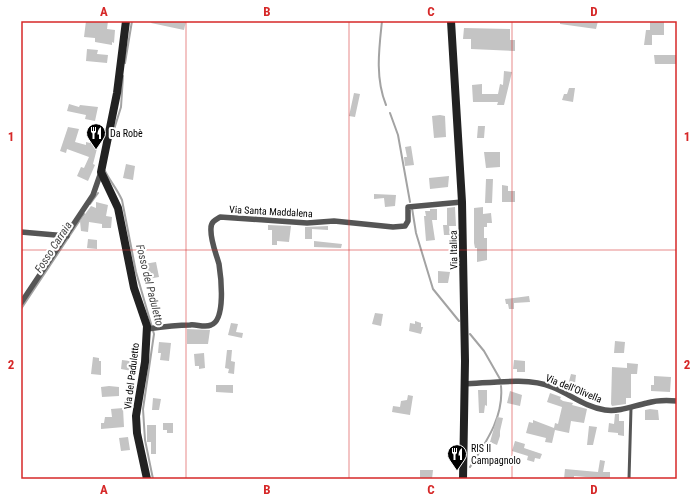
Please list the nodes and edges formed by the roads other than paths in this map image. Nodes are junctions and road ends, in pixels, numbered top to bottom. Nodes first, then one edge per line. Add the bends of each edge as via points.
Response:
1 (126, 21) edge
2 (451, 21) edge
3 (100, 172) junction
4 (462, 202) junction
5 (21, 232) edge
6 (67, 236) junction
7 (21, 303) edge
8 (151, 329) junction
9 (464, 384) junction
10 (677, 401) edge
11 (631, 408) junction
12 (147, 479) edge
13 (463, 479) edge
14 (629, 479) edge

1 - 3 street via 117,93
2 - 4 street, Via Italica
3 - 6 street via 93,195
3 - 8 street, Via del Paduletto via 118,208 134,288
4 - 8 street, Via Santa Maddalena via 411,206 405,226 392,227 334,221 307,223 220,217 214,220 210,227 219,265 221,313 218,319 209,326
4 - 9 street, Via Italica
5 - 6 street
6 - 7 street
8 - 12 street, Via del Paduletto via 136,416
9 - 11 street, Via dell'Olivella via 540,384 604,410
9 - 13 street, Via Italica
10 - 11 street, Via dell'Olivella via 647,402
11 - 14 lane

